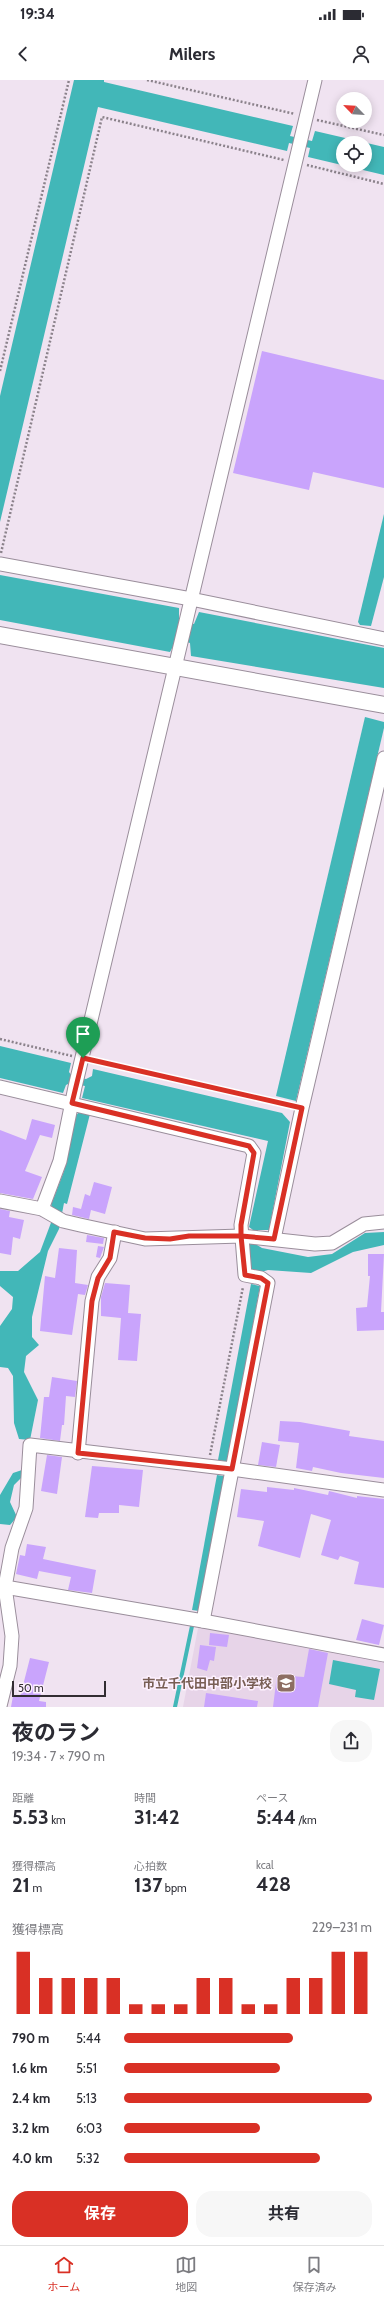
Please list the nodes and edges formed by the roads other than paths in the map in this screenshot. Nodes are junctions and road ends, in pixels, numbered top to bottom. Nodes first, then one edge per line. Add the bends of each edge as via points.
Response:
1 (315, 80) edge
2 (0, 564) edge
3 (191, 599) junction
4 (0, 635) edge
5 (384, 639) edge
6 (176, 667) junction
7 (384, 705) edge
8 (384, 758) edge
9 (0, 1087) edge
10 (72, 1103) junction
11 (0, 1201) edge
12 (52, 1215) junction
13 (384, 1222) edge
14 (114, 1232) junction
15 (250, 1237) junction
16 (274, 1239) junction
17 (78, 1453) junction
18 (232, 1469) junction
19 (384, 1490) edge
20 (5, 1587) junction
21 (204, 1621) junction
22 (384, 1655) edge
23 (0, 1706) edge

1 - 3 street
2 - 3 street
3 - 5 street
3 - 6 street
4 - 6 street
6 - 7 street
6 - 10 street
8 - 16 street
9 - 10 street
10 - 12 street
10 - 15 street via 249,1146 254,1153 241,1225
11 - 12 street
12 - 14 street
13 - 16 street via 364,1224 332,1243 315,1244
14 - 15 street via 158,1239
14 - 17 street via 110,1258 98,1278 92,1301
15 - 16 street
15 - 18 street via 245,1275 261,1278 268,1283
17 - 18 street
17 - 20 street via 30,1445 26,1508 12,1548
18 - 19 street
18 - 21 street
20 - 21 street
20 - 23 street via 12,1636 10,1666
21 - 22 street

